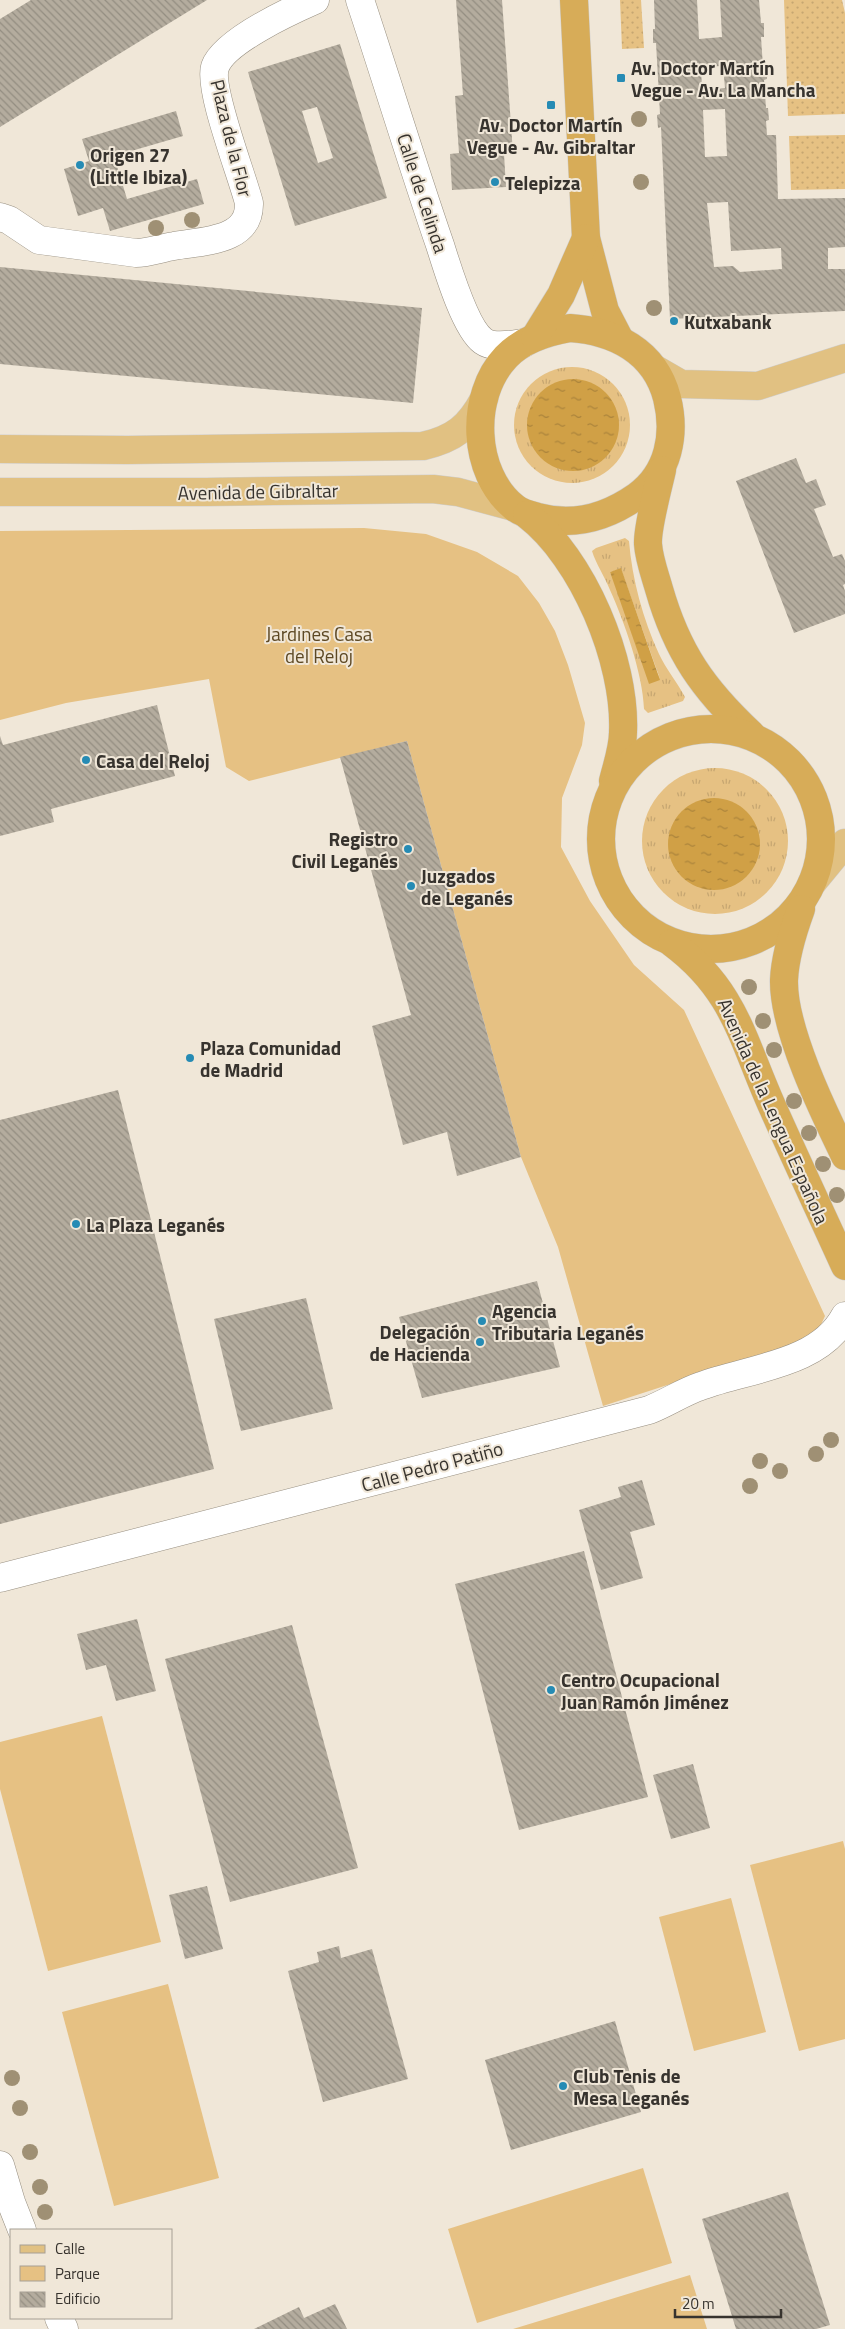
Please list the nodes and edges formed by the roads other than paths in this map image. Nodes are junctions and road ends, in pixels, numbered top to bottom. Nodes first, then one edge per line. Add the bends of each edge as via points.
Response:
1 (315, 0) edge
2 (574, 0) edge
3 (360, 4) edge
4 (0, 217) edge
5 (586, 238) junction
6 (529, 340) junction
7 (620, 340) junction
8 (845, 358) edge
9 (655, 369) junction
10 (484, 399) junction
11 (0, 449) edge
12 (662, 470) junction
13 (0, 492) edge
14 (519, 510) junction
15 (755, 738) junction
16 (611, 792) junction
17 (845, 843) edge
18 (808, 892) junction
19 (671, 942) junction
20 (845, 1156) edge
21 (845, 1266) edge
22 (845, 1316) edge
23 (0, 1578) edge
24 (0, 2165) edge
25 (22, 2229) edge

1 - 4 street, Plaza de la Flor via 249,35 224,54 215,67 215,88 248,203 247,219 236,231 205,242 136,253 39,240
2 - 5 highway
3 - 6 street, Calle de Celinda via 423,198 468,320 483,342 498,346
5 - 6 highway via 561,295
5 - 7 highway via 605,311
6 - 7 highway via 570,328 605,333
6 - 10 highway via 506,356 495,372
7 - 9 highway
8 - 9 main road via 758,386 682,384
9 - 12 highway via 664,387 671,424
10 - 11 main road via 475,415 454,436 423,446
10 - 14 highway via 481,446 488,469 498,489
12 - 14 highway via 644,490 608,512 569,522 555,522
12 - 15 highway via 648,544 665,610 677,642 701,680 721,707
13 - 14 main road, Avenida de Gibraltar via 433,489 458,492
14 - 16 highway via 543,528 569,558 603,628 620,691 623,732
15 - 16 highway via 722,728 685,730 649,746 631,761
15 - 18 highway via 784,759 813,799 820,855
16 - 19 highway via 601,828 606,864 612,880 632,914 645,927
17 - 18 main road
18 - 19 highway via 792,918 758,939 732,947 705,949
18 - 20 highway via 792,935 784,979 787,1013 811,1079
19 - 21 highway, Avenida de la Lengua Española via 706,972 732,1010
22 - 23 street, Calle Pedro Patiño via 838,1328 818,1346 770,1366 700,1386 649,1410
24 - 25 street

